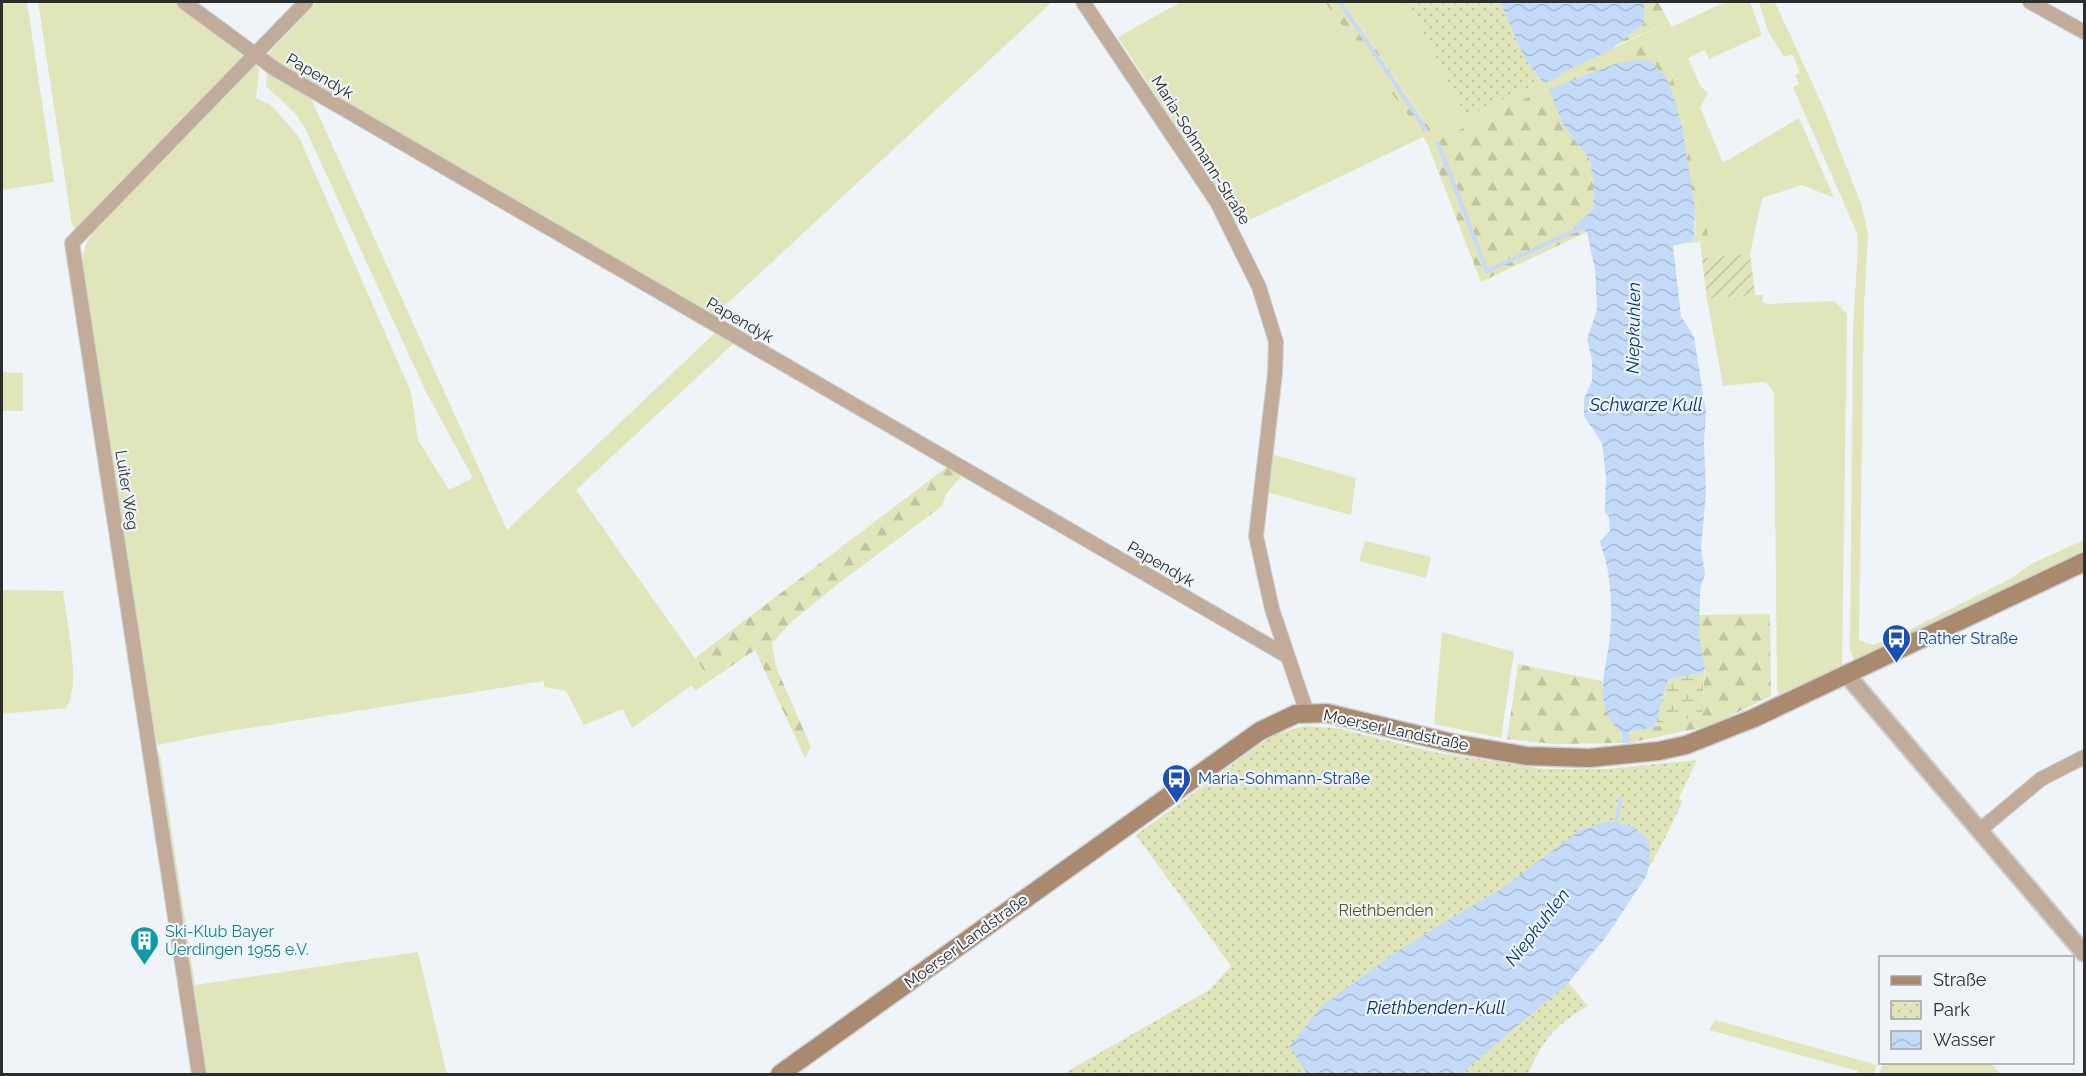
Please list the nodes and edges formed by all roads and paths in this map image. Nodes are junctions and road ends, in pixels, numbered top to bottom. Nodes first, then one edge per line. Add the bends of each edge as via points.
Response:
1 (184, 2) edge
2 (306, 2) edge
3 (1083, 2) edge
4 (2030, 2) edge
5 (2085, 32) edge
6 (255, 56) junction
7 (2085, 562) edge
8 (1287, 656) junction
9 (1847, 675) junction
10 (1307, 713) junction
11 (2085, 757) edge
12 (1980, 830) junction
13 (2085, 953) edge
14 (199, 1074) edge
15 (780, 1074) edge

1 - 6 street, Papendyk
2 - 6 street, Luiter Weg
3 - 8 street, Maria-Sohmann-Straße via 1217,202 1259,287 1276,342 1256,536
4 - 5 street
6 - 8 street, Papendyk
6 - 14 street, Luiter Weg via 72,243
7 - 9 main road, Moerser Landstraße
8 - 10 street, Maria-Sohmann-Straße
9 - 10 main road, Moerser Landstraße via 1686,745 1611,757 1518,754 1452,743 1338,714
9 - 12 street
10 - 15 main road, Moerser Landstraße via 1260,731
11 - 12 street via 2041,779
12 - 13 street

